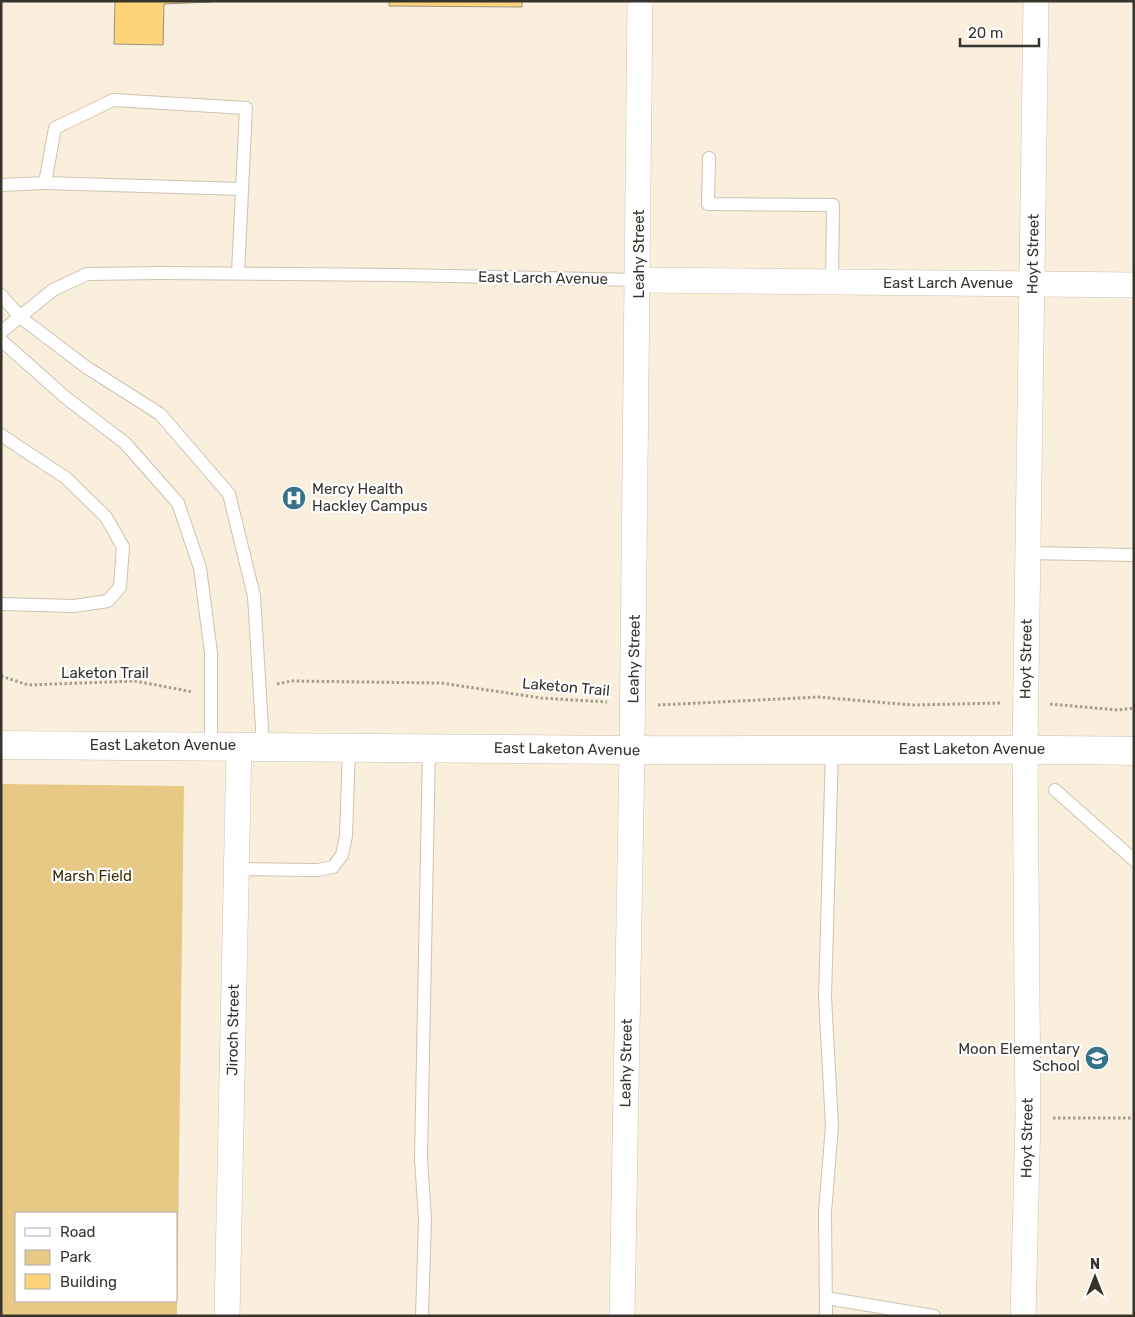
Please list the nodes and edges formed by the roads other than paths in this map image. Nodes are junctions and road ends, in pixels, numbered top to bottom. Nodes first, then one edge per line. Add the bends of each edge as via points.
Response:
1 (640, 1) edge
2 (1036, 1) edge
3 (708, 158) dead end
4 (46, 183) junction
5 (1, 185) edge
6 (242, 189) junction
7 (238, 274) junction
8 (639, 280) junction
9 (832, 283) junction
10 (1032, 284) junction
11 (1134, 285) edge
12 (1, 295) edge
13 (20, 317) junction
14 (1, 332) edge
15 (1, 340) edge
16 (1, 435) edge
17 (1028, 553) junction
18 (1134, 555) edge
19 (1, 604) edge
20 (1, 745) edge
21 (211, 745) junction
22 (251, 745) junction
23 (348, 747) junction
24 (429, 748) junction
25 (1025, 749) junction
26 (632, 750) junction
27 (832, 750) junction
28 (1134, 751) edge
29 (1055, 790) dead end
30 (1134, 860) edge
31 (236, 869) junction
32 (826, 1298) junction
33 (227, 1316) edge
34 (422, 1316) edge
35 (622, 1316) edge
36 (826, 1316) edge
37 (934, 1316) edge
38 (1023, 1316) edge

1 - 8 street, Leahy Street
2 - 10 street, Hoyt Street
3 - 9 lane via 708,204 833,205
4 - 5 lane
4 - 6 lane
4 - 6 lane via 55,128 114,100 246,108
6 - 7 lane
7 - 8 lane, East Larch Avenue
7 - 13 lane, East Larch Avenue via 87,274 53,290
8 - 9 street, East Larch Avenue
8 - 26 street, Leahy Street
9 - 10 street, East Larch Avenue
10 - 11 street, East Larch Avenue
10 - 17 street, Hoyt Street
12 - 13 lane
13 - 14 lane, East Larch Avenue
13 - 22 lane via 86,367 160,414 229,494 254,596 260,688
15 - 21 lane via 65,397 125,443 178,503 200,568 211,654
16 - 19 lane via 66,478 106,517 123,547 120,587 108,601 74,606
17 - 18 lane
17 - 25 street, Hoyt Street
20 - 21 main road, East Laketon Avenue
21 - 22 main road, East Laketon Avenue
22 - 23 main road, East Laketon Avenue
22 - 31 street, Jiroch Street
23 - 24 main road, East Laketon Avenue
23 - 31 lane via 346,836 342,855 333,867 318,870
24 - 26 main road, East Laketon Avenue
24 - 34 lane via 421,1159 425,1219
25 - 27 main road, East Laketon Avenue
25 - 28 main road, East Laketon Avenue
25 - 38 street, Hoyt Street via 1028,1117
26 - 27 main road, East Laketon Avenue
26 - 35 street, Leahy Street
27 - 32 lane via 825,997 832,1126 825,1212
29 - 30 lane
31 - 33 street, Jiroch Street
32 - 36 lane
32 - 37 lane

